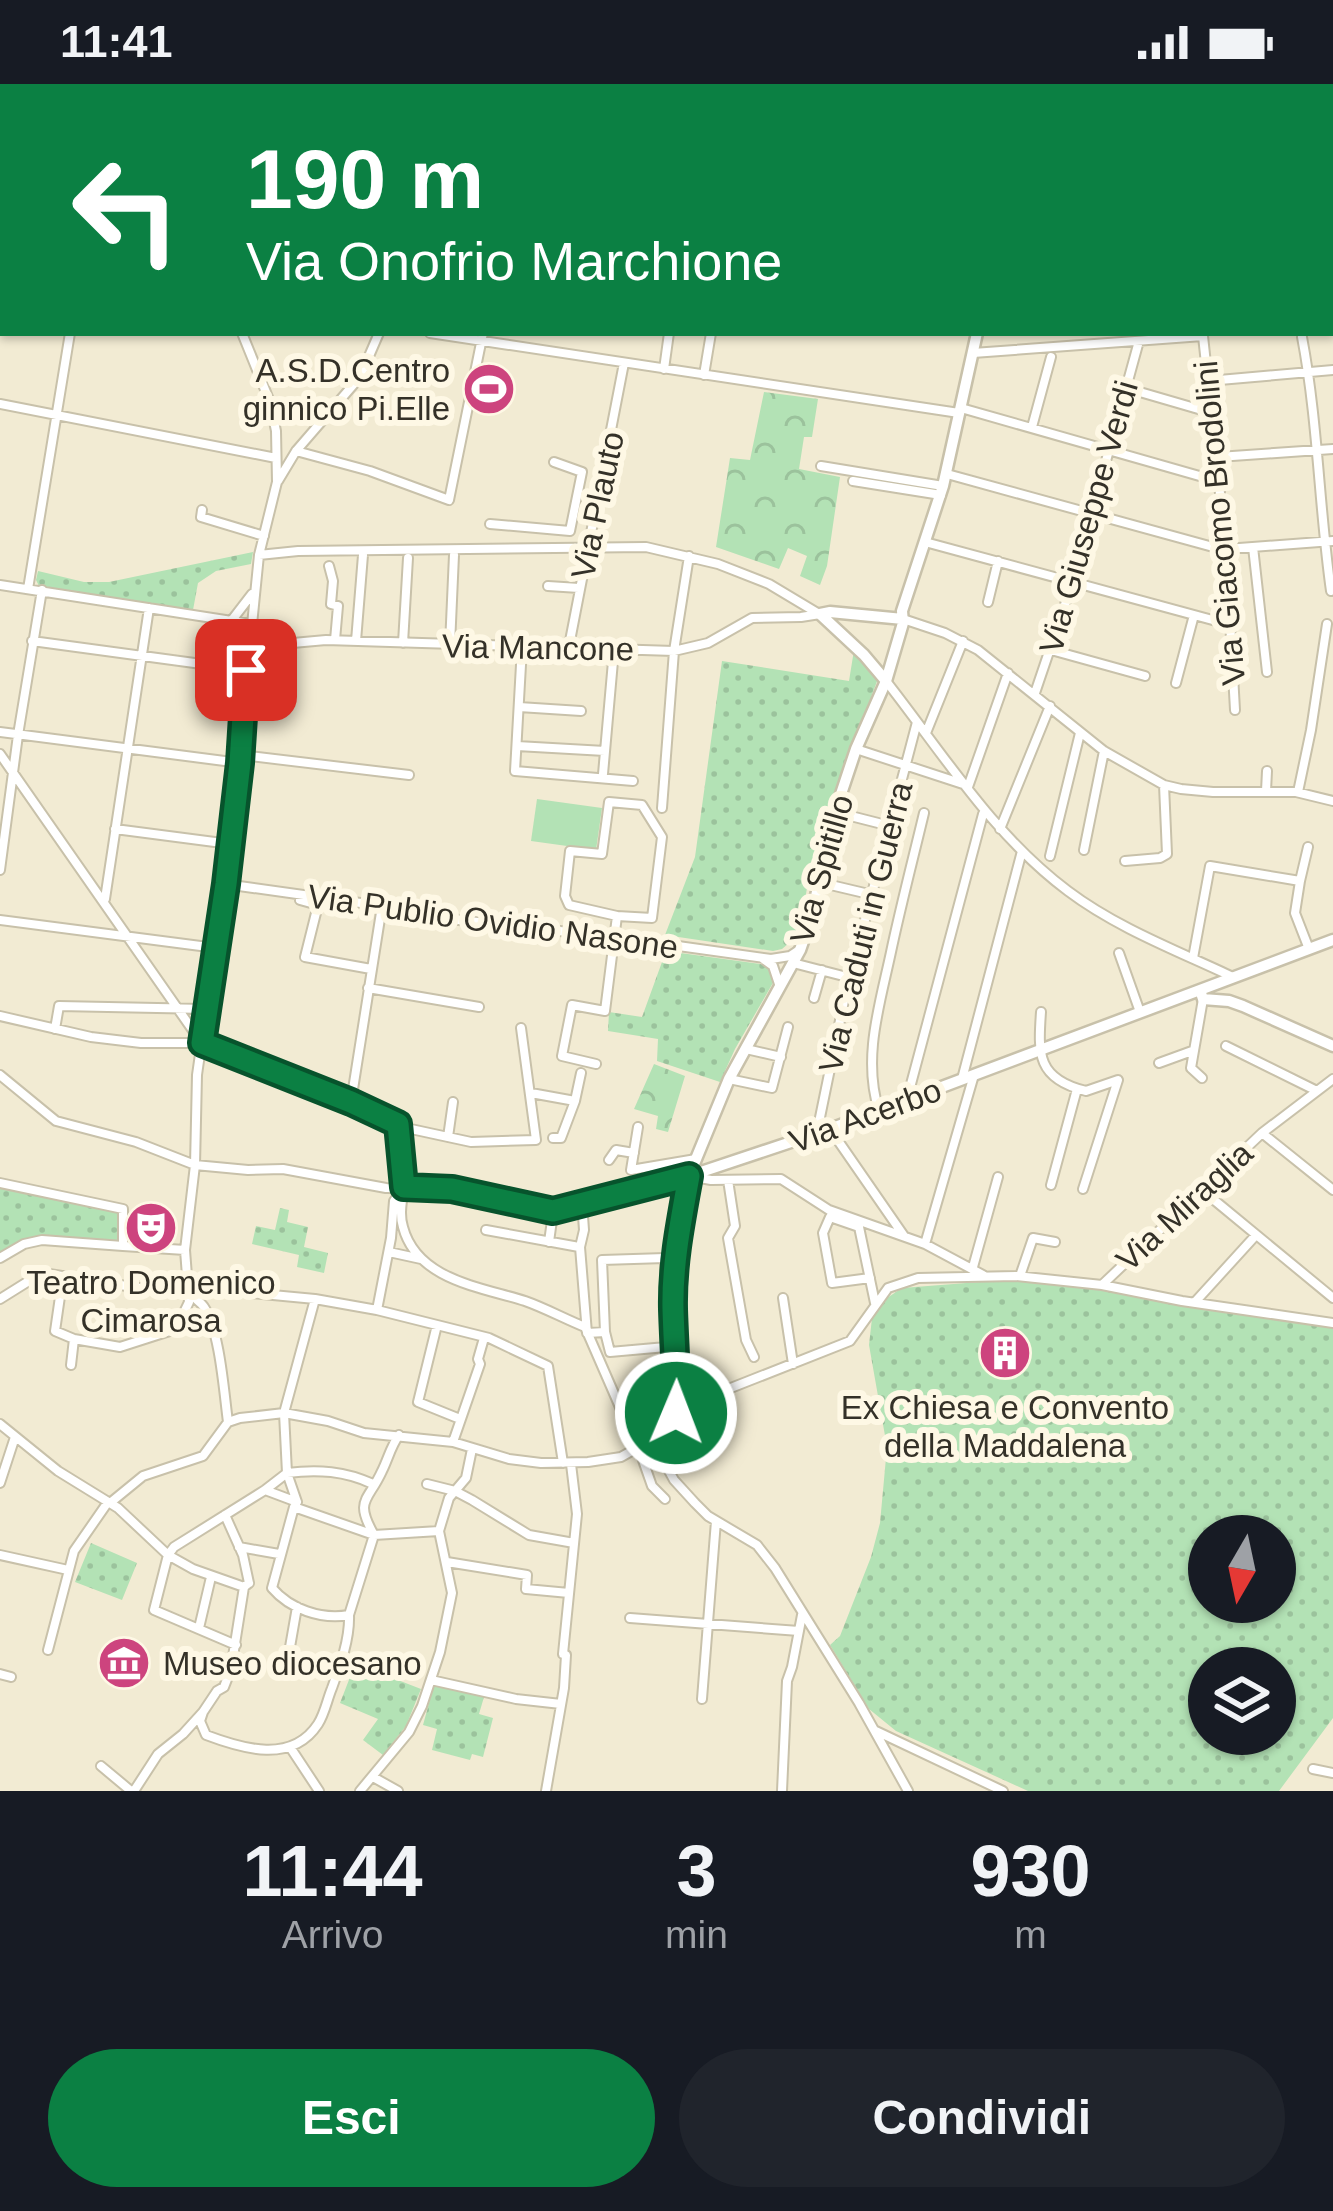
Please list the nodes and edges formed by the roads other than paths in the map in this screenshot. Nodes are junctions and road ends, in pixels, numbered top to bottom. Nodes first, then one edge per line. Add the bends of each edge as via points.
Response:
1 (70, 336) edge
2 (243, 336) edge
3 (376, 336) edge
4 (669, 336) edge
5 (710, 336) edge
6 (976, 336) edge
7 (1203, 336) edge
8 (482, 337) edge
9 (1303, 337) dead end
10 (1139, 340) junction
11 (973, 353) junction
12 (1051, 357) dead end
13 (624, 363) junction
14 (664, 369) junction
15 (1333, 370) edge
16 (1309, 372) junction
17 (704, 375) junction
18 (1208, 381) junction
19 (1126, 388) junction
20 (0, 404) edge
21 (961, 411) junction
22 (1212, 413) junction
23 (57, 416) junction
24 (1032, 427) junction
25 (1110, 448) junction
26 (1333, 449) edge
27 (1316, 451) junction
28 (296, 452) junction
29 (1218, 457) junction
30 (276, 458) junction
31 (554, 462) dead end
32 (821, 466) dead end
33 (853, 481) dead end
34 (1217, 481) junction
35 (277, 482) junction
36 (944, 485) junction
37 (202, 509) dead end
38 (1092, 514) junction
39 (490, 524) dead end
40 (264, 536) junction
41 (925, 542) junction
42 (1328, 542) edge
43 (589, 545) junction
44 (1253, 547) junction
45 (1226, 549) junction
46 (259, 555) junction
47 (363, 555) dead end
48 (454, 555) dead end
49 (689, 556) junction
50 (408, 558) dead end
51 (998, 561) junction
52 (329, 566) dead end
53 (1073, 581) junction
54 (0, 585) edge
55 (548, 586) dead end
56 (580, 588) junction
57 (28, 589) junction
58 (41, 590) junction
59 (254, 590) junction
60 (1331, 592) edge
61 (988, 602) dead end
62 (149, 608) junction
63 (820, 614) junction
64 (1194, 615) junction
65 (902, 619) junction
66 (231, 622) junction
67 (251, 624) junction
68 (1327, 624) dead end
69 (1232, 625) junction
70 (335, 640) junction
71 (962, 640) junction
72 (32, 641) junction
73 (356, 641) junction
74 (403, 643) junction
75 (450, 645) junction
76 (569, 646) junction
77 (249, 647) junction
78 (522, 647) junction
79 (614, 650) junction
80 (1051, 650) junction
81 (674, 651) junction
82 (141, 656) junction
83 (1327, 668) edge
84 (246, 670) junction
85 (1267, 672) dead end
86 (1008, 673) junction
87 (1145, 676) dead end
88 (886, 681) junction
89 (1176, 683) dead end
90 (1034, 694) junction
91 (519, 706) junction
92 (1050, 706) junction
93 (1235, 710) dead end
94 (581, 711) dead end
95 (918, 721) junction
96 (0, 733) edge
97 (926, 733) junction
98 (1080, 733) junction
99 (18, 735) junction
100 (516, 746) junction
101 (127, 748) junction
102 (856, 749) junction
103 (1104, 751) junction
104 (605, 752) junction
105 (0, 754) edge
106 (240, 759) junction
107 (904, 765) junction
108 (13, 771) junction
109 (1267, 772) dead end
110 (603, 774) dead end
111 (409, 775) dead end
112 (633, 781) dead end
113 (1165, 784) junction
114 (966, 786) junction
115 (1266, 791) junction
116 (1298, 792) junction
117 (1333, 801) edge
118 (662, 808) dead end
119 (835, 812) junction
120 (984, 812) junction
121 (924, 813) dead end
122 (890, 826) junction
123 (115, 829) junction
124 (1000, 830) junction
125 (230, 844) junction
126 (1308, 847) dead end
127 (1084, 850) dead end
128 (1022, 851) junction
129 (1050, 856) dead end
130 (1125, 861) dead end
131 (0, 870) edge
132 (1300, 881) junction
133 (818, 882) junction
134 (226, 884) junction
135 (873, 895) junction
136 (300, 900) dead end
137 (104, 901) junction
138 (382, 906) junction
139 (617, 916) junction
140 (0, 920) edge
141 (130, 937) junction
142 (614, 937) junction
143 (1333, 940) edge
144 (216, 948) junction
145 (800, 950) junction
146 (1309, 950) junction
147 (1119, 953) dead end
148 (760, 957) junction
149 (1193, 958) junction
150 (793, 963) junction
151 (371, 969) junction
152 (822, 970) junction
153 (1233, 977) junction
154 (851, 978) junction
155 (368, 988) junction
156 (780, 989) junction
157 (1202, 994) junction
158 (814, 998) dead end
159 (177, 1007) junction
160 (479, 1007) dead end
161 (206, 1009) junction
162 (1041, 1012) dead end
163 (1140, 1012) junction
164 (0, 1016) edge
165 (788, 1027) dead end
166 (521, 1028) dead end
167 (55, 1029) junction
168 (202, 1043) junction
169 (1226, 1046) dead end
170 (1333, 1046) edge
171 (745, 1048) junction
172 (1039, 1051) junction
173 (1192, 1052) junction
174 (781, 1057) junction
175 (1159, 1063) dead end
176 (596, 1064) dead end
177 (581, 1073) dead end
178 (0, 1076) edge
179 (968, 1077) junction
180 (729, 1078) junction
181 (1202, 1078) dead end
182 (1333, 1078) edge
183 (1077, 1089) junction
184 (1317, 1091) junction
185 (531, 1093) junction
186 (907, 1100) junction
187 (575, 1101) junction
188 (351, 1102) junction
189 (453, 1102) dead end
190 (879, 1111) junction
191 (398, 1124) junction
192 (638, 1126) dead end
193 (823, 1132) junction
194 (1262, 1133) junction
195 (448, 1137) junction
196 (553, 1138) dead end
197 (617, 1145) dead end
198 (634, 1151) junction
199 (697, 1159) junction
200 (609, 1160) dead end
201 (195, 1165) junction
202 (689, 1176) junction
203 (998, 1177) dead end
204 (728, 1180) junction
205 (0, 1184) edge
206 (1051, 1185) dead end
207 (1331, 1186) edge
208 (404, 1187) junction
209 (1083, 1189) dead end
210 (1202, 1190) junction
211 (583, 1216) dead end
212 (552, 1220) dead end
213 (486, 1230) dead end
214 (1256, 1234) junction
215 (904, 1236) junction
216 (549, 1242) junction
217 (1054, 1243) dead end
218 (925, 1244) junction
219 (123, 1246) junction
220 (580, 1247) junction
221 (184, 1250) junction
222 (389, 1252) junction
223 (0, 1258) edge
224 (422, 1259) junction
225 (973, 1267) junction
226 (63, 1276) junction
227 (984, 1276) junction
228 (1020, 1276) junction
229 (870, 1278) junction
230 (1102, 1285) junction
231 (188, 1293) junction
232 (783, 1298) dead end
233 (1333, 1298) edge
234 (0, 1299) edge
235 (315, 1299) junction
236 (1194, 1303) junction
237 (876, 1305) junction
238 (377, 1310) junction
239 (1333, 1323) edge
240 (437, 1325) junction
241 (605, 1332) junction
242 (587, 1333) junction
243 (484, 1338) junction
244 (74, 1339) junction
245 (754, 1357) dead end
246 (793, 1364) junction
247 (71, 1365) dead end
248 (284, 1413) junction
249 (676, 1413) junction
250 (460, 1419) junction
251 (228, 1422) junction
252 (0, 1424) edge
253 (399, 1435) junction
254 (650, 1436) junction
255 (15, 1437) junction
256 (454, 1442) junction
257 (640, 1445) junction
258 (472, 1449) junction
259 (567, 1463) junction
260 (287, 1473) junction
261 (0, 1483) edge
262 (374, 1484) junction
263 (427, 1484) dead end
264 (265, 1490) junction
265 (455, 1491) junction
266 (665, 1498) dead end
267 (109, 1503) junction
268 (296, 1504) junction
269 (225, 1514) junction
270 (716, 1521) junction
271 (440, 1531) junction
272 (374, 1535) junction
273 (574, 1543) junction
274 (239, 1546) junction
275 (279, 1554) junction
276 (0, 1555) edge
277 (168, 1555) junction
278 (447, 1562) junction
279 (67, 1576) junction
280 (212, 1576) junction
281 (247, 1585) junction
282 (272, 1588) junction
283 (569, 1594) junction
284 (298, 1607) junction
285 (802, 1612) junction
286 (349, 1615) junction
287 (630, 1618) dead end
288 (707, 1623) junction
289 (199, 1628) junction
290 (799, 1631) junction
291 (236, 1645) junction
292 (290, 1647) dead end
293 (48, 1650) dead end
294 (0, 1674) edge
295 (11, 1677) dead end
296 (431, 1680) junction
297 (702, 1699) dead end
298 (561, 1705) junction
299 (203, 1712) junction
300 (874, 1730) junction
301 (290, 1747) junction
302 (101, 1766) dead end
303 (1313, 1769) dead end
304 (1333, 1773) edge
305 (373, 1777) junction
306 (135, 1791) edge
307 (319, 1791) edge
308 (360, 1791) edge
309 (398, 1791) edge
310 (546, 1791) edge
311 (782, 1791) edge
312 (908, 1791) edge
313 (1003, 1791) edge

1 - 23 street
2 - 30 street via 270,402
3 - 28 street via 360,377
4 - 14 street
5 - 17 street
6 - 11 street, Via Spitillo
7 - 10 street
7 - 18 street, Via Giacomo Brodolini
8 - 13 street
8 - 28 street via 449,500
9 - 16 street
10 - 11 street
10 - 19 street, Via Giuseppe Verdi
11 - 21 street, Via Spitillo
12 - 24 street
13 - 14 street
13 - 43 street, Via Plauto
14 - 17 street
15 - 16 street
16 - 18 street
16 - 27 street
17 - 21 street
18 - 22 street, Via Giacomo Brodolini
19 - 22 street
19 - 25 street, Via Giuseppe Verdi
20 - 23 street
21 - 24 street
21 - 36 street, Via Spitillo
22 - 29 street, Via Giacomo Brodolini
23 - 30 street
23 - 57 street
24 - 25 street
25 - 34 street
25 - 38 street, Via Giuseppe Verdi
26 - 27 street
27 - 29 street
27 - 42 street
28 - 35 street
29 - 34 street, Via Giacomo Brodolini
30 - 35 street
31 - 39 street via 582,472 570,531
32 - 36 street
33 - 36 street
34 - 45 street, Via Giacomo Brodolini
35 - 40 street
36 - 38 street
36 - 41 street, Via Spitillo
37 - 40 street via 201,517
38 - 45 street
38 - 53 street, Via Giuseppe Verdi
40 - 46 street
41 - 51 street
41 - 65 street, Via Spitillo
42 - 44 street
42 - 60 street
43 - 46 street
43 - 49 street
43 - 56 street, Via Plauto
44 - 45 street
44 - 85 street
45 - 69 street, Via Giacomo Brodolini
46 - 59 street
47 - 73 street
48 - 75 street
49 - 63 street via 769,584
49 - 81 street
50 - 74 street
51 - 53 street
51 - 61 street
52 - 70 street
53 - 64 street
53 - 80 street, Via Giuseppe Verdi
54 - 57 street
55 - 56 street
56 - 76 street, Via Plauto
57 - 58 street
58 - 62 street
58 - 72 street
59 - 66 street
59 - 67 street
62 - 66 street
62 - 82 street
63 - 65 street
63 - 81 street, Via Mancone via 752,618 709,643
63 - 88 street
64 - 69 street
64 - 89 street
65 - 71 street
65 - 88 street, Via Spitillo
66 - 67 street
67 - 77 street
68 - 83 street
69 - 93 street, Via Giacomo Brodolini
70 - 73 street, Via Mancone
70 - 77 street, Via Mancone
71 - 86 street
71 - 97 street
72 - 82 street
72 - 99 street
73 - 74 street, Via Mancone
74 - 75 street, Via Mancone
75 - 78 street, Via Mancone
76 - 78 street, Via Mancone
76 - 79 street, Via Mancone
77 - 84 street
78 - 91 street
79 - 81 street, Via Mancone
79 - 104 street
80 - 87 street
80 - 90 street, Via Giuseppe Verdi
81 - 118 street
82 - 84 street
82 - 101 street
83 - 116 street
84 - 106 street
86 - 90 street
86 - 114 street
88 - 95 street
88 - 102 street, Via Spitillo
90 - 92 street
91 - 94 street
91 - 100 street
92 - 98 street
92 - 124 street
95 - 97 street
95 - 107 street, Via Caduti in Guerra
96 - 99 street
97 - 114 street
98 - 103 street
98 - 129 street
99 - 101 street
99 - 108 street
100 - 104 street
100 - 112 street via 515,771
101 - 106 street
101 - 123 street
102 - 107 street
102 - 119 street, Via Spitillo
103 - 113 street
103 - 127 street
104 - 110 street
105 - 108 street
106 - 111 street
106 - 125 street
107 - 114 street
107 - 122 street, Via Caduti in Guerra
108 - 131 street
108 - 137 street
109 - 115 street
113 - 115 street
113 - 130 street via 1167,854
114 - 120 street
115 - 116 street
116 - 117 street
119 - 122 street
119 - 133 street, Via Spitillo
120 - 124 street
120 - 186 street
121 - 190 street via 875,1024
122 - 135 street, Via Caduti in Guerra
123 - 125 street
123 - 137 street
124 - 128 street
125 - 134 street
126 - 132 street
128 - 149 street via 1069,892
128 - 179 street
132 - 146 street via 1294,913
132 - 149 street via 1210,866
133 - 135 street
133 - 145 street, Via Spitillo
134 - 138 street, Via Publio Ovidio Nasone
134 - 144 street
135 - 154 street, Via Caduti in Guerra
136 - 151 street via 317,905 305,957
137 - 141 street
138 - 142 street, Via Publio Ovidio Nasone
138 - 151 street
139 - 139 street via 652,918 662,837 642,805 609,802 602,854 570,851 566,896 569,905
139 - 142 street
140 - 141 street
141 - 144 street
141 - 159 street
142 - 148 street, Via Publio Ovidio Nasone
142 - 176 street via 605,1011 572,1005 562,1056
143 - 146 street, Via Acerbo
144 - 161 street
145 - 148 street, Via Publio Ovidio Nasone
145 - 150 street, Via Spitillo
146 - 153 street, Via Acerbo
147 - 163 street
148 - 156 street via 777,972
149 - 153 street
150 - 152 street
150 - 156 street, Via Spitillo
151 - 155 street
152 - 154 street
152 - 158 street
153 - 157 street, Via Acerbo
154 - 193 street, Via Caduti in Guerra
155 - 160 street
155 - 188 street
156 - 171 street, Via Spitillo
157 - 163 street, Via Acerbo
157 - 170 street
157 - 173 street
159 - 161 street
159 - 167 street via 59,1006
159 - 168 street
161 - 168 street
162 - 172 street
163 - 172 street, Via Acerbo
164 - 167 street
165 - 174 street
166 - 185 street
167 - 168 street
168 - 188 street
168 - 201 street
169 - 184 street
171 - 174 street
171 - 180 street, Via Spitillo
172 - 179 street, Via Acerbo
172 - 183 street via 1056,1078
173 - 175 street
173 - 181 street via 1191,1068
174 - 180 street via 772,1088
177 - 187 street
178 - 201 street via 56,1121
179 - 186 street, Via Acerbo
179 - 218 street
180 - 199 street, Via Spitillo
182 - 184 street, Via Miraglia
183 - 206 street
183 - 209 street via 1118,1080
184 - 194 street, Via Miraglia
185 - 187 street
185 - 195 street via 536,1140
186 - 190 street, Via Acerbo
187 - 196 street via 561,1138
188 - 191 street
189 - 195 street
190 - 193 street, Via Acerbo
191 - 195 street
191 - 208 street
192 - 198 street
193 - 202 street, Via Acerbo
193 - 215 street
194 - 207 street
194 - 210 street, Via Miraglia
197 - 198 street
198 - 199 street via 631,1170
198 - 200 street via 616,1150
199 - 202 street, Via Spitillo
201 - 208 street
201 - 221 street
202 - 204 street
202 - 208 street via 553,1211
202 - 249 street via 673,1307
203 - 225 street
204 - 215 street via 781,1179 829,1210
204 - 245 street via 735,1226 728,1238
205 - 219 street via 123,1210
208 - 222 street via 394,1201
208 - 224 street via 403,1228
210 - 214 street
210 - 230 street, Via Miraglia
211 - 220 street
212 - 216 street
213 - 216 street
214 - 233 street
214 - 236 street
215 - 218 street
216 - 220 street
217 - 228 street via 1033,1238
218 - 225 street
219 - 221 street
219 - 223 street via 42,1240
220 - 242 street
221 - 231 street
222 - 224 street
222 - 238 street
224 - 242 street
225 - 227 street
226 - 231 street
226 - 234 street via 40,1274
226 - 244 street via 55,1331
227 - 228 street, Via Miraglia
227 - 237 street, Via Miraglia via 913,1278 889,1288
228 - 230 street, Via Miraglia
229 - 229 street via 859,1227 830,1217 823,1233 832,1283
229 - 237 street
230 - 236 street
231 - 235 street
231 - 244 street via 180,1324 169,1332 120,1347
231 - 251 street via 209,1320
232 - 246 street
235 - 238 street
235 - 248 street
236 - 239 street
237 - 246 street, Via Miraglia via 850,1340
238 - 240 street
240 - 243 street
240 - 250 street via 418,1402
241 - 241 street via 602,1260 665,1258 666,1347 610,1352
241 - 242 street
242 - 257 street
243 - 250 street
243 - 259 street via 548,1366
244 - 247 street
246 - 249 street, Via Miraglia
248 - 251 street
248 - 253 street
248 - 260 street
249 - 254 street, Via Miraglia
250 - 256 street
251 - 267 street via 203,1456 143,1476
252 - 255 street
253 - 256 street
253 - 262 street
254 - 257 street, Via Miraglia
254 - 270 street via 674,1480
255 - 261 street
255 - 267 street
256 - 258 street
257 - 259 street via 621,1456
257 - 266 street via 652,1486
258 - 259 street
258 - 265 street
259 - 273 street via 578,1514
260 - 262 street via 337,1472
260 - 264 street
260 - 268 street
262 - 272 street via 363,1514
263 - 265 street
264 - 268 street
264 - 269 street
265 - 271 street
265 - 273 street via 530,1535
267 - 277 street
267 - 279 street via 74,1551
268 - 272 street
268 - 275 street
269 - 274 street
269 - 277 street
270 - 285 street via 757,1545
270 - 288 street
271 - 272 street
271 - 278 street
272 - 286 street
273 - 283 street
274 - 275 street
274 - 281 street
275 - 282 street
276 - 279 street
277 - 280 street
277 - 289 street via 154,1610
278 - 283 street via 527,1575 526,1588
278 - 296 street via 452,1604
279 - 293 street
280 - 281 street
280 - 289 street
281 - 282 street
281 - 291 street
282 - 284 street
283 - 298 street
284 - 286 street
284 - 292 street
285 - 290 street
285 - 300 street
286 - 301 street via 324,1712
287 - 288 street
288 - 290 street
288 - 297 street
289 - 291 street
290 - 311 street via 787,1681
291 - 299 street via 224,1687
294 - 295 street
296 - 298 street
296 - 305 street via 409,1732
298 - 310 street
299 - 301 street via 206,1735
299 - 306 street via 158,1754
300 - 312 street
300 - 313 street
301 - 307 street
302 - 306 street
303 - 304 street
305 - 308 street
305 - 309 street

